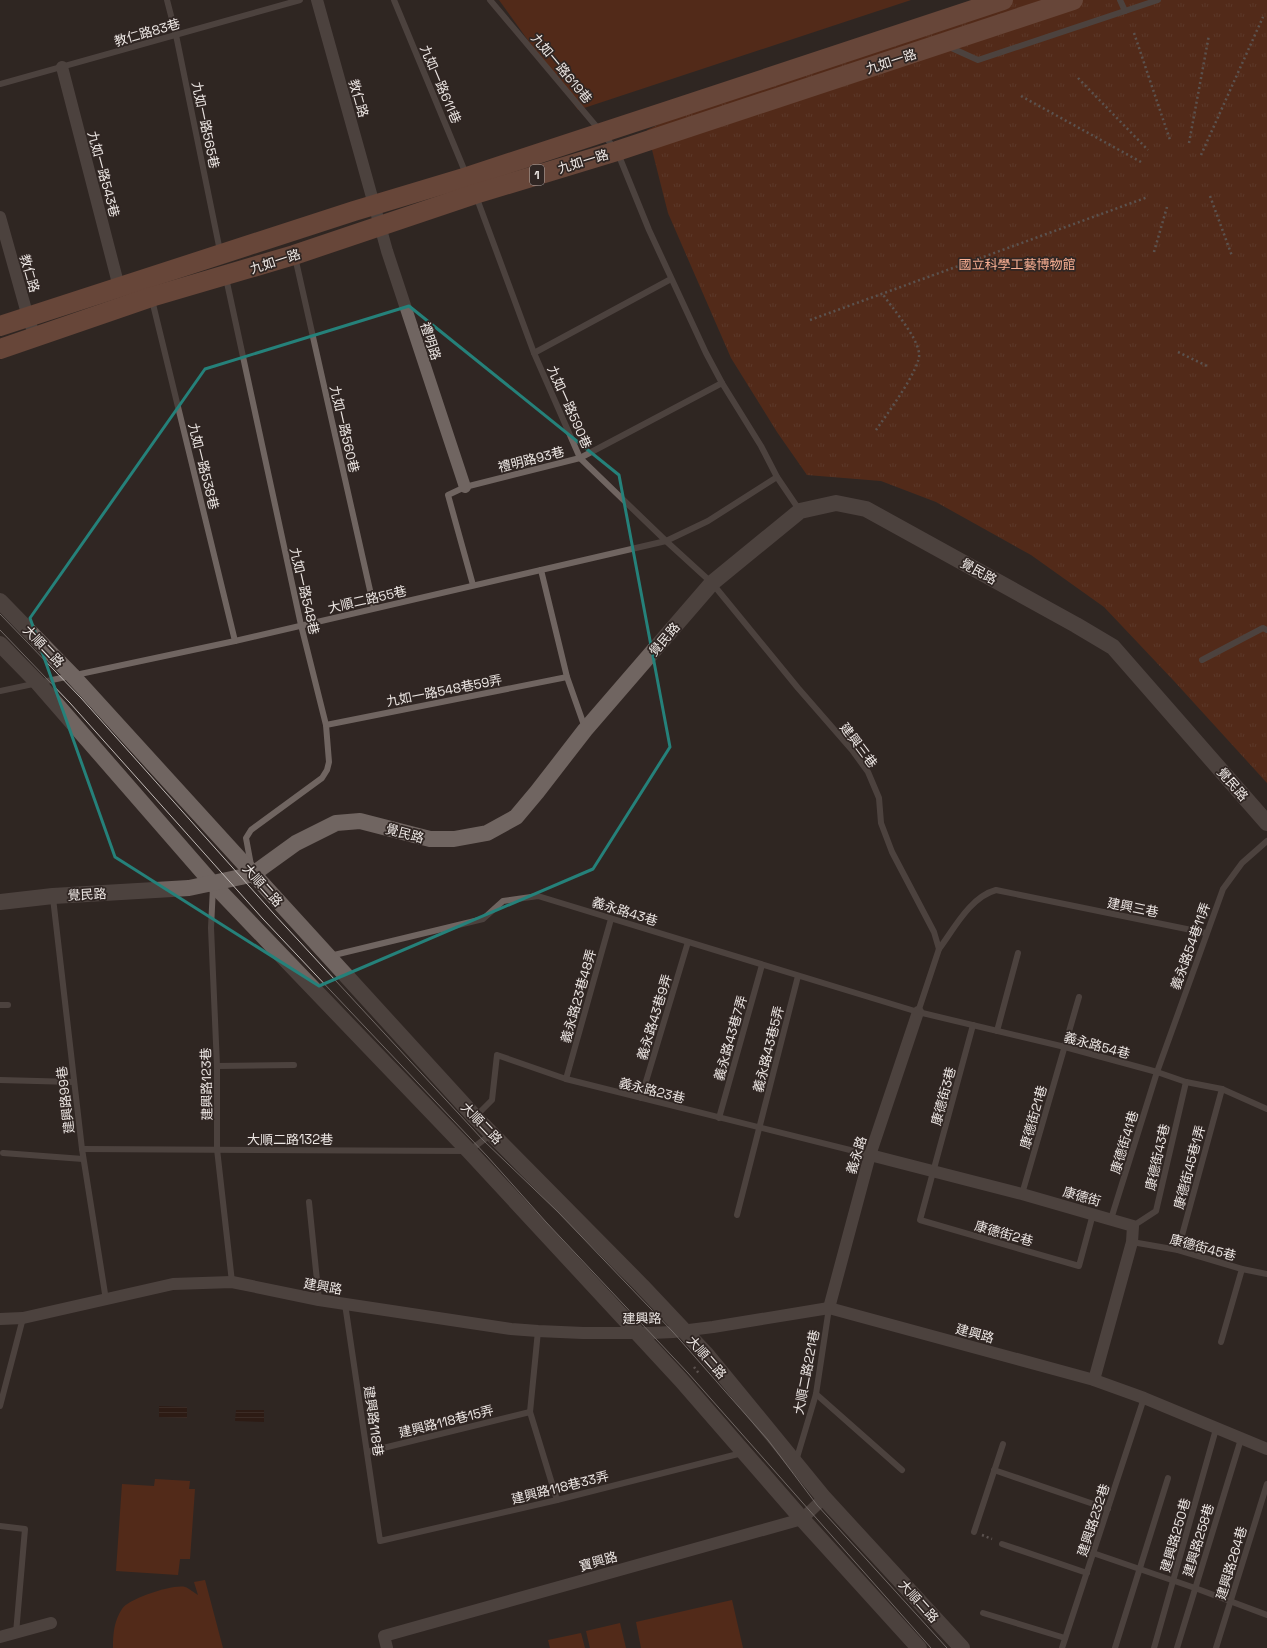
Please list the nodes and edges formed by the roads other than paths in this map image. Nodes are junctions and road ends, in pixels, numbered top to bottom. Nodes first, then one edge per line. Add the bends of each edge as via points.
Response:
1 (167, 0) edge
2 (300, 0) edge
3 (317, 0) edge
4 (394, 0) edge
5 (490, 0) edge
6 (1003, 0) edge
7 (1073, 0) edge
8 (1120, 0) edge
9 (1158, 0) edge
10 (1125, 12) junction
11 (176, 35) junction
12 (942, 44) junction
13 (62, 67) junction
14 (0, 84) edge
15 (603, 132) junction
16 (617, 151) junction
17 (471, 185) junction
18 (374, 204) junction
19 (0, 217) edge
20 (380, 226) junction
21 (221, 254) junction
22 (294, 255) junction
23 (225, 276) junction
24 (671, 279) junction
25 (120, 287) junction
26 (151, 297) junction
27 (28, 317) junction
28 (0, 326) edge
29 (35, 336) junction
30 (0, 349) edge
31 (534, 353) junction
32 (722, 383) junction
33 (580, 458) junction
34 (777, 476) junction
35 (465, 486) junction
36 (800, 511) junction
37 (666, 541) junction
38 (541, 570) junction
39 (712, 582) junction
40 (473, 585) junction
41 (0, 600) edge
42 (374, 608) junction
43 (301, 625) junction
44 (1267, 630) edge
45 (235, 641) junction
46 (0, 644) edge
47 (1202, 660) dead end
48 (72, 675) junction
49 (567, 677) junction
50 (38, 683) junction
51 (0, 691) edge
52 (326, 725) junction
53 (585, 730) junction
54 (1267, 823) edge
55 (1267, 841) edge
56 (253, 874) junction
57 (213, 884) junction
58 (53, 896) junction
59 (0, 902) edge
60 (611, 919) junction
61 (1206, 933) junction
62 (688, 942) junction
63 (939, 949) junction
64 (1018, 953) dead end
65 (328, 957) junction
66 (762, 965) junction
67 (798, 976) junction
68 (1079, 997) dead end
69 (0, 1005) edge
70 (8, 1006) dead end
71 (918, 1012) junction
72 (973, 1025) junction
73 (997, 1031) junction
74 (1065, 1047) junction
75 (294, 1065) dead end
76 (217, 1066) junction
77 (1157, 1072) junction
78 (0, 1080) edge
79 (566, 1080) junction
80 (74, 1082) junction
81 (1186, 1082) junction
82 (1222, 1089) junction
83 (641, 1098) junction
84 (1267, 1109) edge
85 (475, 1117) junction
86 (719, 1118) junction
87 (759, 1128) junction
88 (492, 1134) junction
89 (82, 1149) junction
90 (217, 1149) junction
91 (469, 1151) junction
92 (3, 1153) dead end
93 (870, 1155) junction
94 (83, 1159) junction
95 (933, 1172) junction
96 (1022, 1194) junction
97 (309, 1202) dead end
98 (1093, 1214) junction
99 (737, 1215) dead end
100 (1111, 1219) junction
101 (1133, 1226) junction
102 (1132, 1242) junction
103 (1178, 1250) junction
104 (1242, 1269) junction
105 (1267, 1274) edge
106 (232, 1282) junction
107 (106, 1300) junction
108 (319, 1300) junction
109 (345, 1304) junction
110 (829, 1308) junction
111 (0, 1318) edge
112 (23, 1318) junction
113 (538, 1331) junction
114 (684, 1331) junction
115 (638, 1333) junction
116 (1221, 1342) dead end
117 (1094, 1380) junction
118 (816, 1394) junction
119 (1144, 1398) junction
120 (0, 1406) edge
121 (530, 1412) junction
122 (1216, 1429) junction
123 (1241, 1439) junction
124 (1003, 1444) dead end
125 (1267, 1449) edge
126 (367, 1452) junction
127 (744, 1452) junction
128 (796, 1462) junction
129 (902, 1470) dead end
130 (994, 1470) junction
131 (1168, 1478) dead end
132 (1267, 1484) edge
133 (824, 1498) junction
134 (557, 1500) junction
135 (1108, 1509) junction
136 (802, 1519) junction
137 (0, 1526) edge
138 (974, 1532) road end
139 (380, 1541) joint
140 (1002, 1544) road end
141 (1093, 1553) junction
142 (1140, 1570) junction
143 (1087, 1573) junction
144 (1173, 1581) junction
145 (1195, 1588) junction
146 (1230, 1602) junction
147 (983, 1613) dead end
148 (1267, 1615) edge
149 (51, 1623) dead end
150 (16, 1633) junction
151 (0, 1637) edge
152 (1065, 1638) junction
153 (387, 1648) edge
154 (919, 1648) edge
155 (962, 1648) edge
156 (1062, 1648) edge
157 (1115, 1648) edge
158 (1154, 1648) edge
159 (1177, 1648) edge
160 (1216, 1648) edge

1 - 11 lane, 九如一路565巷
2 - 11 lane, 教仁路83巷
3 - 18 street, 教仁路
4 - 17 lane, 九如一路611巷
5 - 15 lane, 九如一路619巷
6 - 15 main road, 九如一路 / 1
7 - 12 main road, 九如一路 / 1
8 - 10 lane
9 - 10 lane
10 - 12 lane via 978,60
11 - 13 lane, 教仁路83巷
11 - 21 lane, 九如一路565巷
12 - 16 main road, 九如一路 / 1
13 - 14 lane, 教仁路83巷
13 - 25 street, 九如一路543巷
15 - 16 lane, 九如一路619巷
15 - 17 main road, 九如一路 / 1
16 - 17 main road, 九如一路 / 1
16 - 24 lane
17 - 18 main road, 九如一路 / 1
17 - 20 main road, 九如一路 / 1
17 - 31 lane, 九如一路590巷
18 - 20 street, 禮明路
18 - 21 main road, 九如一路 / 1
19 - 27 street, 教仁路
20 - 22 main road, 九如一路 / 1
20 - 35 street, 禮明路
21 - 25 main road, 九如一路 / 1
22 - 23 main road, 九如一路 / 1
22 - 42 lane, 九如一路560巷
23 - 26 main road, 九如一路 / 1
23 - 43 lane, 九如一路548巷
24 - 31 lane
24 - 32 lane
25 - 27 main road, 九如一路 / 1
26 - 29 main road, 九如一路 / 1
26 - 45 lane, 九如一路538巷
27 - 28 main road, 九如一路 / 1
27 - 29 street, 教仁路
29 - 30 main road, 九如一路 / 1
31 - 33 lane, 九如一路590巷
32 - 33 lane, 禮明路93巷
32 - 34 lane
33 - 35 lane, 禮明路93巷
33 - 37 lane, 九如一路590巷
34 - 36 lane
34 - 37 lane, 大順二路55巷 via 708,521
35 - 40 lane, 禮明路93巷 via 448,495
36 - 39 street, 覺民路
36 - 54 street, 覺民路 via 836,503 866,509 1113,647
37 - 38 lane, 大順二路55巷
37 - 39 lane, 九如一路590巷
38 - 40 lane, 大順二路55巷
38 - 49 lane
39 - 53 street, 覺民路
39 - 63 lane, 建興三巷 via 868,772 879,798 881,823 892,852 934,932
40 - 42 lane, 大順二路55巷
41 - 48 street, 大順二路
42 - 43 lane, 大順二路55巷
43 - 45 lane, 大順二路55巷
43 - 52 lane, 九如一路548巷
44 - 47 lane via 1263,628
45 - 48 lane, 大順二路55巷
46 - 50 street
48 - 50 lane, 大順二路55巷
48 - 56 street, 大順二路
49 - 52 lane, 九如一路548巷59弄
49 - 53 lane
50 - 51 lane, 大順二路55巷
50 - 57 street
52 - 56 lane, 九如一路548巷 via 329,762 322,778 251,830 246,838
53 - 56 street, 覺民路 via 516,817 487,833 454,839 430,839 360,821 336,823 296,843
55 - 61 lane, 義永路54巷11弄 via 1242,863 1223,890
56 - 57 street, 覺民路
56 - 65 street, 大順二路
57 - 58 street, 覺民路 via 189,888
57 - 76 lane, 建興路123巷 via 211,928
57 - 91 street
58 - 59 street, 覺民路
58 - 80 lane, 建興路99巷
60 - 62 lane, 義永路43巷
60 - 65 lane, 義永路43巷 via 538,896 503,900 483,919
60 - 79 lane, 義永路23巷48弄
61 - 63 lane, 建興三巷 via 996,890 987,892 974,902
61 - 77 lane, 義永路54巷11弄
62 - 66 lane, 義永路43巷
62 - 83 lane, 義永路43巷9弄
63 - 71 lane, 建興三巷
64 - 73 lane
65 - 85 street, 大順二路
66 - 67 lane, 義永路43巷
66 - 86 lane, 義永路43巷7弄
67 - 71 lane, 義永路43巷
67 - 87 lane, 義永路43巷5弄
68 - 74 lane, 康德街21巷
69 - 70 lane
71 - 72 lane, 義永路54巷
71 - 93 street, 義永路
72 - 73 lane, 義永路54巷
72 - 95 lane, 康德街3巷
73 - 74 lane, 義永路54巷
74 - 77 lane, 義永路54巷
74 - 96 lane, 康德街21巷
75 - 76 lane
76 - 90 lane, 建興路123巷
77 - 81 lane, 義永路54巷
77 - 100 lane, 康德街41巷
78 - 80 lane
79 - 83 lane, 義永路23巷
79 - 85 lane, 義永路23巷 via 497,1055 492,1100
80 - 89 lane, 建興路99巷
81 - 82 lane, 義永路54巷
81 - 101 lane, 康德街43巷 via 1156,1211
82 - 84 lane, 義永路54巷
82 - 103 lane, 康德街45巷1弄
83 - 86 lane, 義永路23巷
85 - 88 street, 大順二路
86 - 87 lane, 義永路23巷
87 - 93 lane, 義永路23巷
87 - 99 lane, 義永路43巷5弄
88 - 91 lane
88 - 114 street, 大順二路
89 - 90 lane, 大順二路132巷
89 - 94 lane, 建興路99巷
90 - 91 lane, 大順二路132巷
90 - 106 lane, 建興路123巷
91 - 115 street
92 - 94 lane
93 - 95 street, 康德街
93 - 110 street, 義永路
94 - 107 lane, 建興路99巷
95 - 96 street, 康德街
95 - 98 lane, 康德街2巷 via 920,1220 1079,1266
96 - 98 street, 康德街
97 - 108 lane
98 - 100 street, 康德街
100 - 101 street, 康德街
101 - 102 street
102 - 103 lane, 康德街45巷
102 - 117 street
103 - 104 lane, 康德街45巷
104 - 105 lane, 康德街45巷
104 - 116 lane
106 - 107 street, 建興路 via 173,1284
106 - 108 street, 建興路
107 - 112 street, 建興路
108 - 109 street, 建興路
109 - 113 street, 建興路
109 - 126 lane, 建興路118巷
110 - 114 street, 建興路
110 - 117 street, 建興路
110 - 118 lane, 大順二路221巷
111 - 112 street, 建興路
112 - 120 lane
113 - 115 street, 建興路
113 - 121 lane
114 - 115 street, 建興路
114 - 128 street, 大順二路
115 - 127 street
117 - 119 street, 建興路
118 - 128 lane, 大順二路221巷
118 - 129 lane
119 - 122 street, 建興路
119 - 135 lane, 建興路232巷
121 - 126 lane, 建興路118巷15弄
121 - 134 lane
122 - 123 street, 建興路
122 - 144 lane, 建興路250巷
123 - 125 street, 建興路
123 - 145 lane, 建興路258巷
124 - 130 lane
126 - 139 lane, 建興路118巷
127 - 134 lane, 建興路118巷33弄
127 - 136 street
128 - 133 street, 大順二路
130 - 135 lane
130 - 138 lane
131 - 142 lane
132 - 146 lane, 建興路264巷
133 - 136 street, 寶興路
133 - 155 street, 大順二路
134 - 139 lane, 建興路118巷33弄
135 - 141 lane, 建興路232巷
136 - 153 street, 寶興路 via 384,1636
136 - 154 street
137 - 150 lane via 25,1529
140 - 143 lane
141 - 142 lane
141 - 143 lane, 建興路232巷
142 - 144 lane
142 - 157 lane
143 - 152 lane, 建興路232巷
144 - 145 lane
144 - 158 lane, 建興路250巷
145 - 146 lane
145 - 159 lane, 建興路258巷
146 - 148 lane
146 - 160 lane, 建興路264巷
147 - 152 lane
149 - 150 street
150 - 151 street
152 - 156 lane, 建興路232巷

